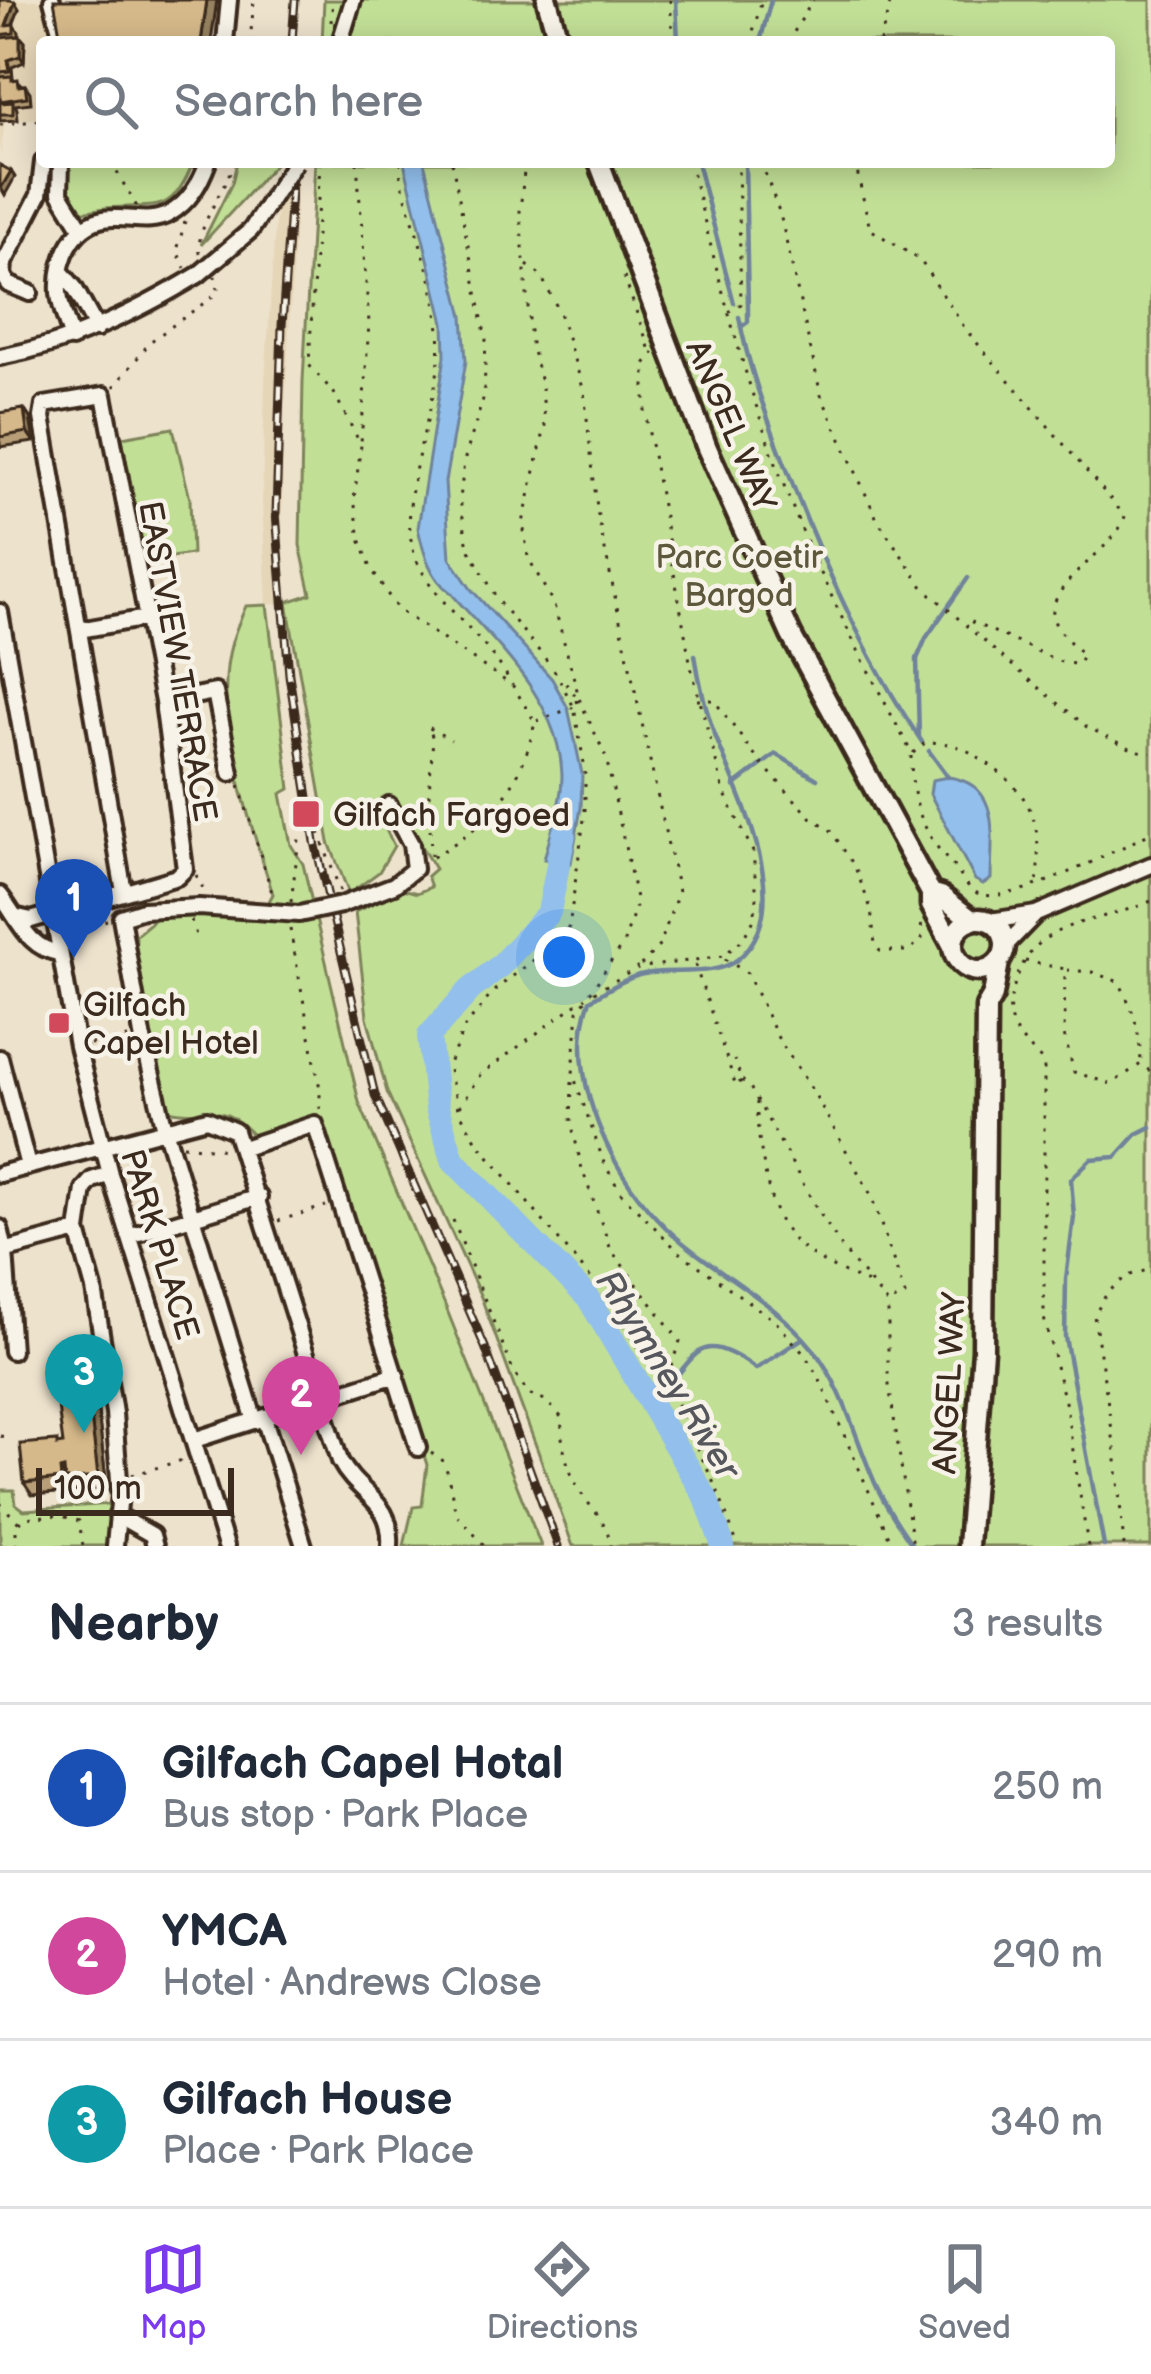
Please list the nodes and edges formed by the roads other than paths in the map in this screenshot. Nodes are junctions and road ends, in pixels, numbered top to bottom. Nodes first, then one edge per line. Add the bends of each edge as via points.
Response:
1 (52, 0) edge
2 (229, 0) edge
3 (353, 0) edge
4 (547, 0) edge
5 (61, 36) edge
6 (226, 36) edge
7 (336, 36) edge
8 (557, 36) edge
9 (43, 168) edge
10 (61, 168) edge
11 (206, 168) edge
12 (292, 168) edge
13 (600, 168) edge
14 (82, 229) junction
15 (63, 274) junction
16 (30, 292) dead end
17 (97, 329) junction
18 (72, 339) junction
19 (0, 357) edge
20 (0, 612) edge
21 (147, 618) junction
22 (79, 630) junction
23 (163, 702) junction
24 (231, 773) road end
25 (389, 805) dead end
26 (1151, 865) edge
27 (124, 892) junction
28 (931, 893) junction
29 (0, 895) edge
30 (52, 911) junction
31 (1036, 914) junction
32 (18, 917) junction
33 (981, 921) junction
34 (952, 946) junction
35 (59, 953) junction
36 (1002, 954) junction
37 (972, 970) junction
38 (986, 1007) junction
39 (0, 1058) edge
40 (5, 1094) edge
41 (167, 1136) junction
42 (103, 1145) junction
43 (244, 1150) junction
44 (28, 1166) junction
45 (0, 1174) edge
46 (110, 1174) junction
47 (259, 1197) junction
48 (191, 1217) junction
49 (0, 1228) edge
50 (78, 1231) junction
51 (129, 1236) junction
52 (3, 1251) edge
53 (8, 1348) edge
54 (396, 1375) junction
55 (320, 1398) junction
56 (260, 1419) junction
57 (196, 1447) junction
58 (418, 1448) road end
59 (117, 1515) junction
60 (116, 1546) edge
61 (155, 1546) edge
62 (226, 1546) edge
63 (304, 1546) edge
64 (390, 1546) edge
65 (968, 1546) edge

1 - 5 street
2 - 6 street
3 - 7 street
4 - 8 main road
9 - 16 street via 39,195 4,263 8,284
10 - 14 street via 60,193
11 - 14 street via 184,202 145,227 113,218
12 - 17 street, bridge via 251,230
13 - 28 main road, ANGEL WAY via 667,347 791,634
14 - 15 street via 64,254
15 - 17 street
15 - 18 street via 59,292
17 - 18 street
18 - 19 street
20 - 30 street, PARK PLACE
21 - 22 street
21 - 22 street, EASTVIEW TERRACE via 104,395 44,405
21 - 23 street, EASTVIEW TERRACE
22 - 27 street
23 - 24 street via 215,692
23 - 27 street, EASTVIEW TERRACE via 185,866 177,877
25 - 41 street, bridge via 411,844 414,869 394,885 294,914 218,906 121,916
26 - 31 street
27 - 30 street, EASTVIEW TERRACE
28 - 33 main road, ANGEL WAY
28 - 34 main road, ANGEL WAY
29 - 32 street
30 - 32 street, EASTVIEW TERRACE
30 - 35 street, PARK PLACE
31 - 33 street
31 - 36 street
32 - 35 street via 31,943
33 - 34 main road via 958,930
33 - 36 main road via 1001,931
34 - 37 main road
35 - 42 street, PARK PLACE
36 - 37 main road via 987,970
36 - 38 main road, ANGEL WAY
37 - 38 main road, ANGEL WAY
38 - 65 main road, ANGEL WAY via 983,1350
39 - 40 street
40 - 44 street
41 - 42 street
41 - 43 street via 207,1119 235,1131
41 - 48 street
42 - 44 street
42 - 46 street, PARK PLACE
43 - 47 street
43 - 54 street via 316,1124
44 - 45 street
46 - 50 street via 84,1189
46 - 51 street, PARK PLACE
47 - 48 street
47 - 55 street
48 - 51 street
48 - 56 street
49 - 52 street
50 - 52 street
50 - 59 street via 114,1413
51 - 57 street, PARK PLACE
52 - 53 street
54 - 55 street
54 - 58 street
55 - 56 street
55 - 64 street via 346,1472 391,1524
56 - 57 street
56 - 63 street
57 - 62 street, PARK PLACE
59 - 60 street
59 - 61 street via 152,1535

